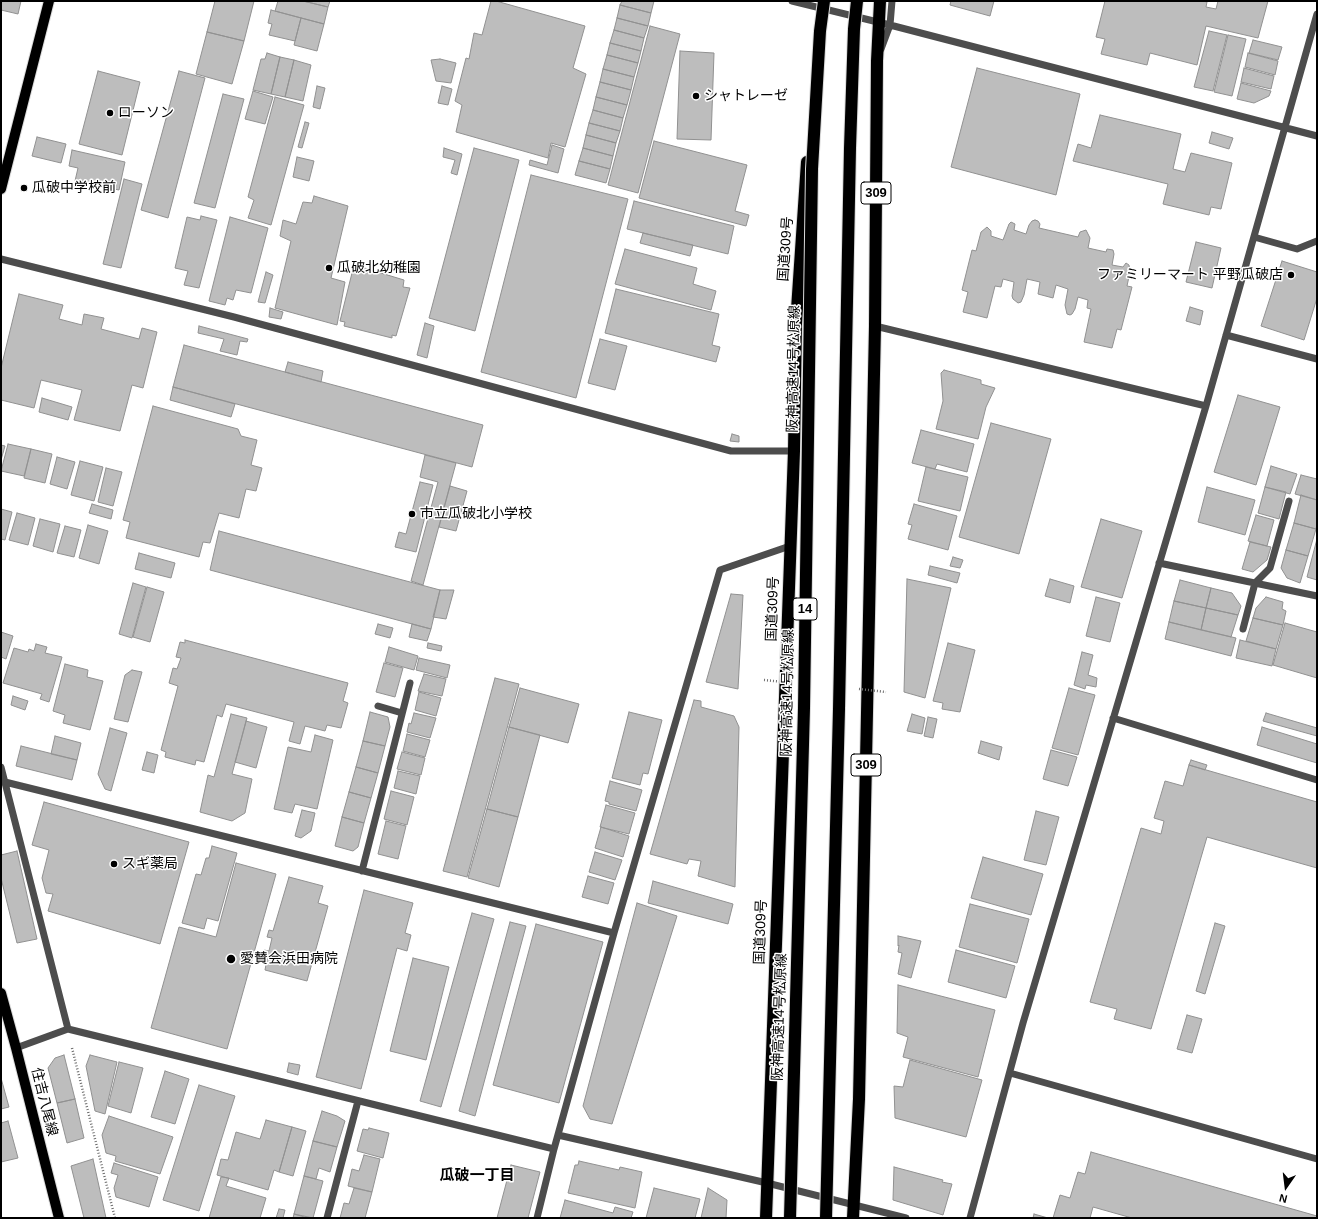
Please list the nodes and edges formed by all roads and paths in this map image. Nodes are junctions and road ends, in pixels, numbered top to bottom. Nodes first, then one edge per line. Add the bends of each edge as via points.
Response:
1 (48, 1) edge
2 (792, 1) edge
3 (856, 1) edge
4 (880, 1) edge
5 (892, 1) edge
6 (820, 3) edge
7 (1317, 14) edge
8 (884, 23) junction
9 (1284, 128) junction
10 (1317, 136) edge
11 (1, 188) edge
12 (1254, 237) junction
13 (1317, 241) edge
14 (1, 259) edge
15 (875, 326) junction
16 (1226, 335) junction
17 (1317, 359) edge
18 (1206, 406) junction
19 (794, 451) junction
20 (1289, 501) dead end
21 (790, 546) junction
22 (1159, 563) junction
23 (1255, 583) junction
24 (1317, 596) edge
25 (1243, 629) dead end
26 (410, 683) dead end
27 (378, 706) dead end
28 (402, 713) junction
29 (1113, 718) junction
30 (1, 766) edge
31 (1317, 780) edge
32 (4, 782) junction
33 (362, 871) junction
34 (614, 933) junction
35 (1, 993) edge
36 (68, 1029) junction
37 (16, 1048) junction
38 (1010, 1073) junction
39 (358, 1101) junction
40 (558, 1135) junction
41 (554, 1149) junction
42 (1317, 1159) edge
43 (767, 1183) junction
44 (853, 1204) junction
45 (59, 1218) edge
46 (115, 1218) edge
47 (327, 1218) edge
48 (537, 1218) edge
49 (766, 1218) edge
50 (790, 1218) edge
51 (826, 1218) edge
52 (853, 1218) edge
53 (906, 1218) edge
54 (970, 1218) edge

1 - 11 main road
2 - 6 street
3 - 51 highway, bridge via 850,148
4 - 8 highway, 309
5 - 8 street
6 - 8 street
6 - 19 highway, 国道309号 via 796,324
6 - 50 highway, 阪神高速14号松原線 / 14, bridge via 812,169 804,708
7 - 9 street
8 - 9 street
8 - 15 highway, 309 via 877,61
9 - 10 street
9 - 12 street
12 - 13 street via 1297,249
12 - 16 street
14 - 19 street via 234,317 731,451
15 - 18 street
15 - 44 highway, 309 via 859,1091
16 - 17 street
16 - 18 street
18 - 22 street
19 - 21 highway, 国道309号
20 - 23 street via 1270,568
21 - 34 street via 720,570
21 - 43 highway, 国道309号
22 - 23 street
22 - 29 street
23 - 24 street
23 - 25 street
26 - 28 street
27 - 28 street
28 - 33 street
29 - 31 street
29 - 38 street
30 - 32 street
32 - 33 street
32 - 36 street
33 - 34 street
34 - 40 street
35 - 37 main road, 住吉八尾線
36 - 37 street
36 - 39 street
36 - 46 path
37 - 45 main road, 住吉八尾線
38 - 42 street
38 - 54 street
39 - 41 street
39 - 47 street
40 - 41 street
40 - 43 street
41 - 48 street
43 - 44 street
43 - 49 highway, 国道309号
44 - 52 highway, 309
44 - 53 street

